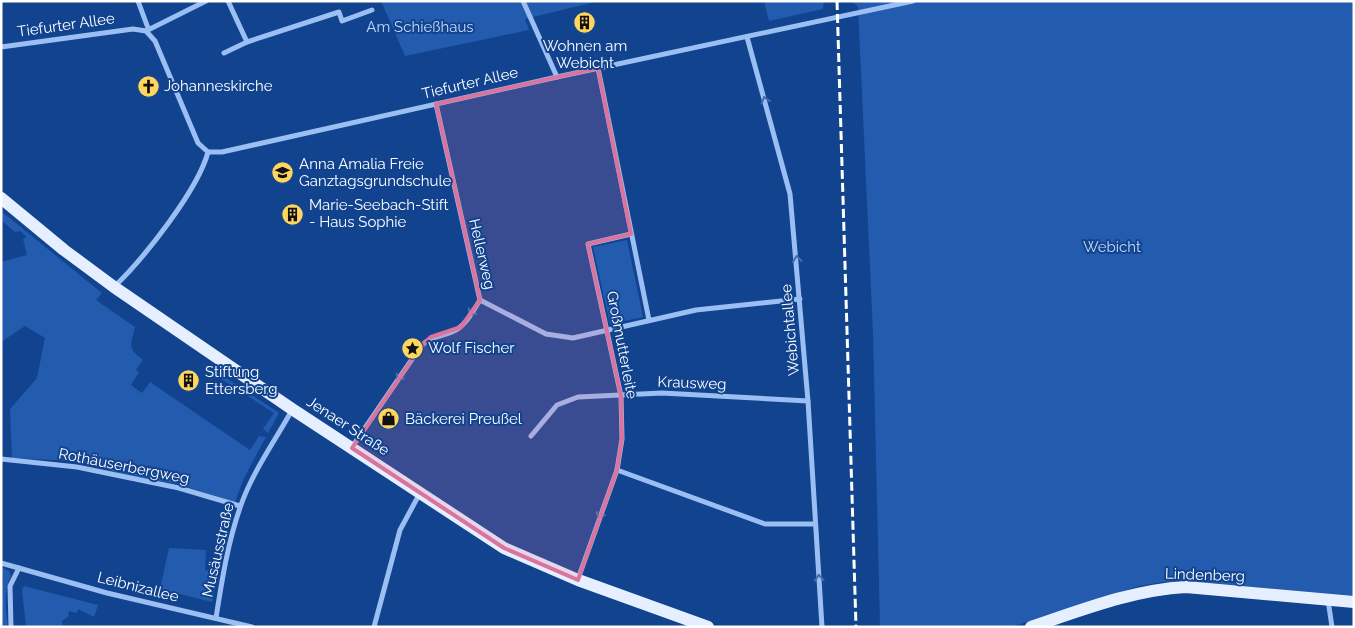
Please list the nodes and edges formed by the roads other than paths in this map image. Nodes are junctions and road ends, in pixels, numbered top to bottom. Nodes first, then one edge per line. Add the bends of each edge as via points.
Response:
1 (138, 1) edge
2 (206, 1) edge
3 (228, 1) edge
4 (523, 1) edge
5 (913, 1) edge
6 (372, 10) dead end
7 (147, 30) junction
8 (746, 38) junction
9 (247, 42) junction
10 (1, 47) edge
11 (224, 53) dead end
12 (598, 68) junction
13 (557, 77) junction
14 (436, 104) junction
15 (208, 152) junction
16 (1, 198) edge
17 (631, 234) junction
18 (114, 287) junction
19 (800, 299) junction
20 (480, 300) junction
21 (649, 320) junction
22 (607, 330) junction
23 (621, 396) junction
24 (808, 401) junction
25 (292, 409) junction
26 (531, 436) dead end
27 (352, 448) junction
28 (1, 459) edge
29 (617, 470) junction
30 (420, 492) junction
31 (240, 506) junction
32 (815, 524) junction
33 (1, 563) edge
34 (19, 568) junction
35 (578, 580) junction
36 (1328, 599) junction
37 (1354, 602) edge
38 (216, 618) junction
39 (11, 627) edge
40 (252, 627) edge
41 (374, 627) edge
42 (708, 627) edge
43 (822, 627) edge
44 (1031, 627) edge
45 (1332, 627) edge

1 - 7 street
2 - 7 street
3 - 9 street
4 - 13 street
5 - 8 street, Tiefurter Allee
6 - 9 street via 342,21 339,12
7 - 10 street, Tiefurter Allee via 133,28
7 - 15 street via 155,41 198,143
8 - 12 street, Tiefurter Allee
19 -> 8 street, Webichtallee via 790,194
9 - 11 street
12 - 13 street, Tiefurter Allee
12 - 17 street, Großmutterleite
13 - 14 street, Tiefurter Allee
14 - 15 street, Tiefurter Allee via 222,152
14 - 20 street, Hellerweg
15 - 18 street via 196,181 129,272
16 - 18 main road, Jenaer Straße
17 - 21 street, Großmutterleite
17 - 22 street, Großmutterleite via 588,244
18 - 25 main road, Jenaer Straße
19 - 21 street via 696,310
19 - 24 street, Webichtallee
20 - 22 street via 554,336 573,338
20 -> 27 street, Hellerweg via 461,327 431,337 421,346
21 - 22 street
22 - 23 street, Großmutterleite
23 - 24 street, Krausweg via 662,393
23 - 26 street, Krausweg via 578,397 564,401 551,411
23 - 29 street, Großmutterleite via 622,439
24 - 32 street, Webichtallee
25 - 27 main road, Jenaer Straße
25 - 31 street, Musäusstraße via 261,461
27 - 30 main road, Jenaer Straße
28 - 31 street, Rothäuserbergweg via 76,467 179,488
29 - 32 street via 765,524
29 -> 35 street, Großmutterleite
30 - 35 main road, Jenaer Straße via 504,548
30 - 41 street via 400,530
31 - 38 street, Musäusstraße
43 -> 32 street, Webichtallee
33 - 34 street, Leibnizallee
34 - 38 street, Leibnizallee via 107,593
34 - 39 street via 10,586
35 - 42 main road, Jenaer Straße
36 - 37 main road, Lindenberg
36 - 44 main road, Lindenberg via 1186,587 1160,588
36 - 45 street
38 - 40 street, Leibnizallee

